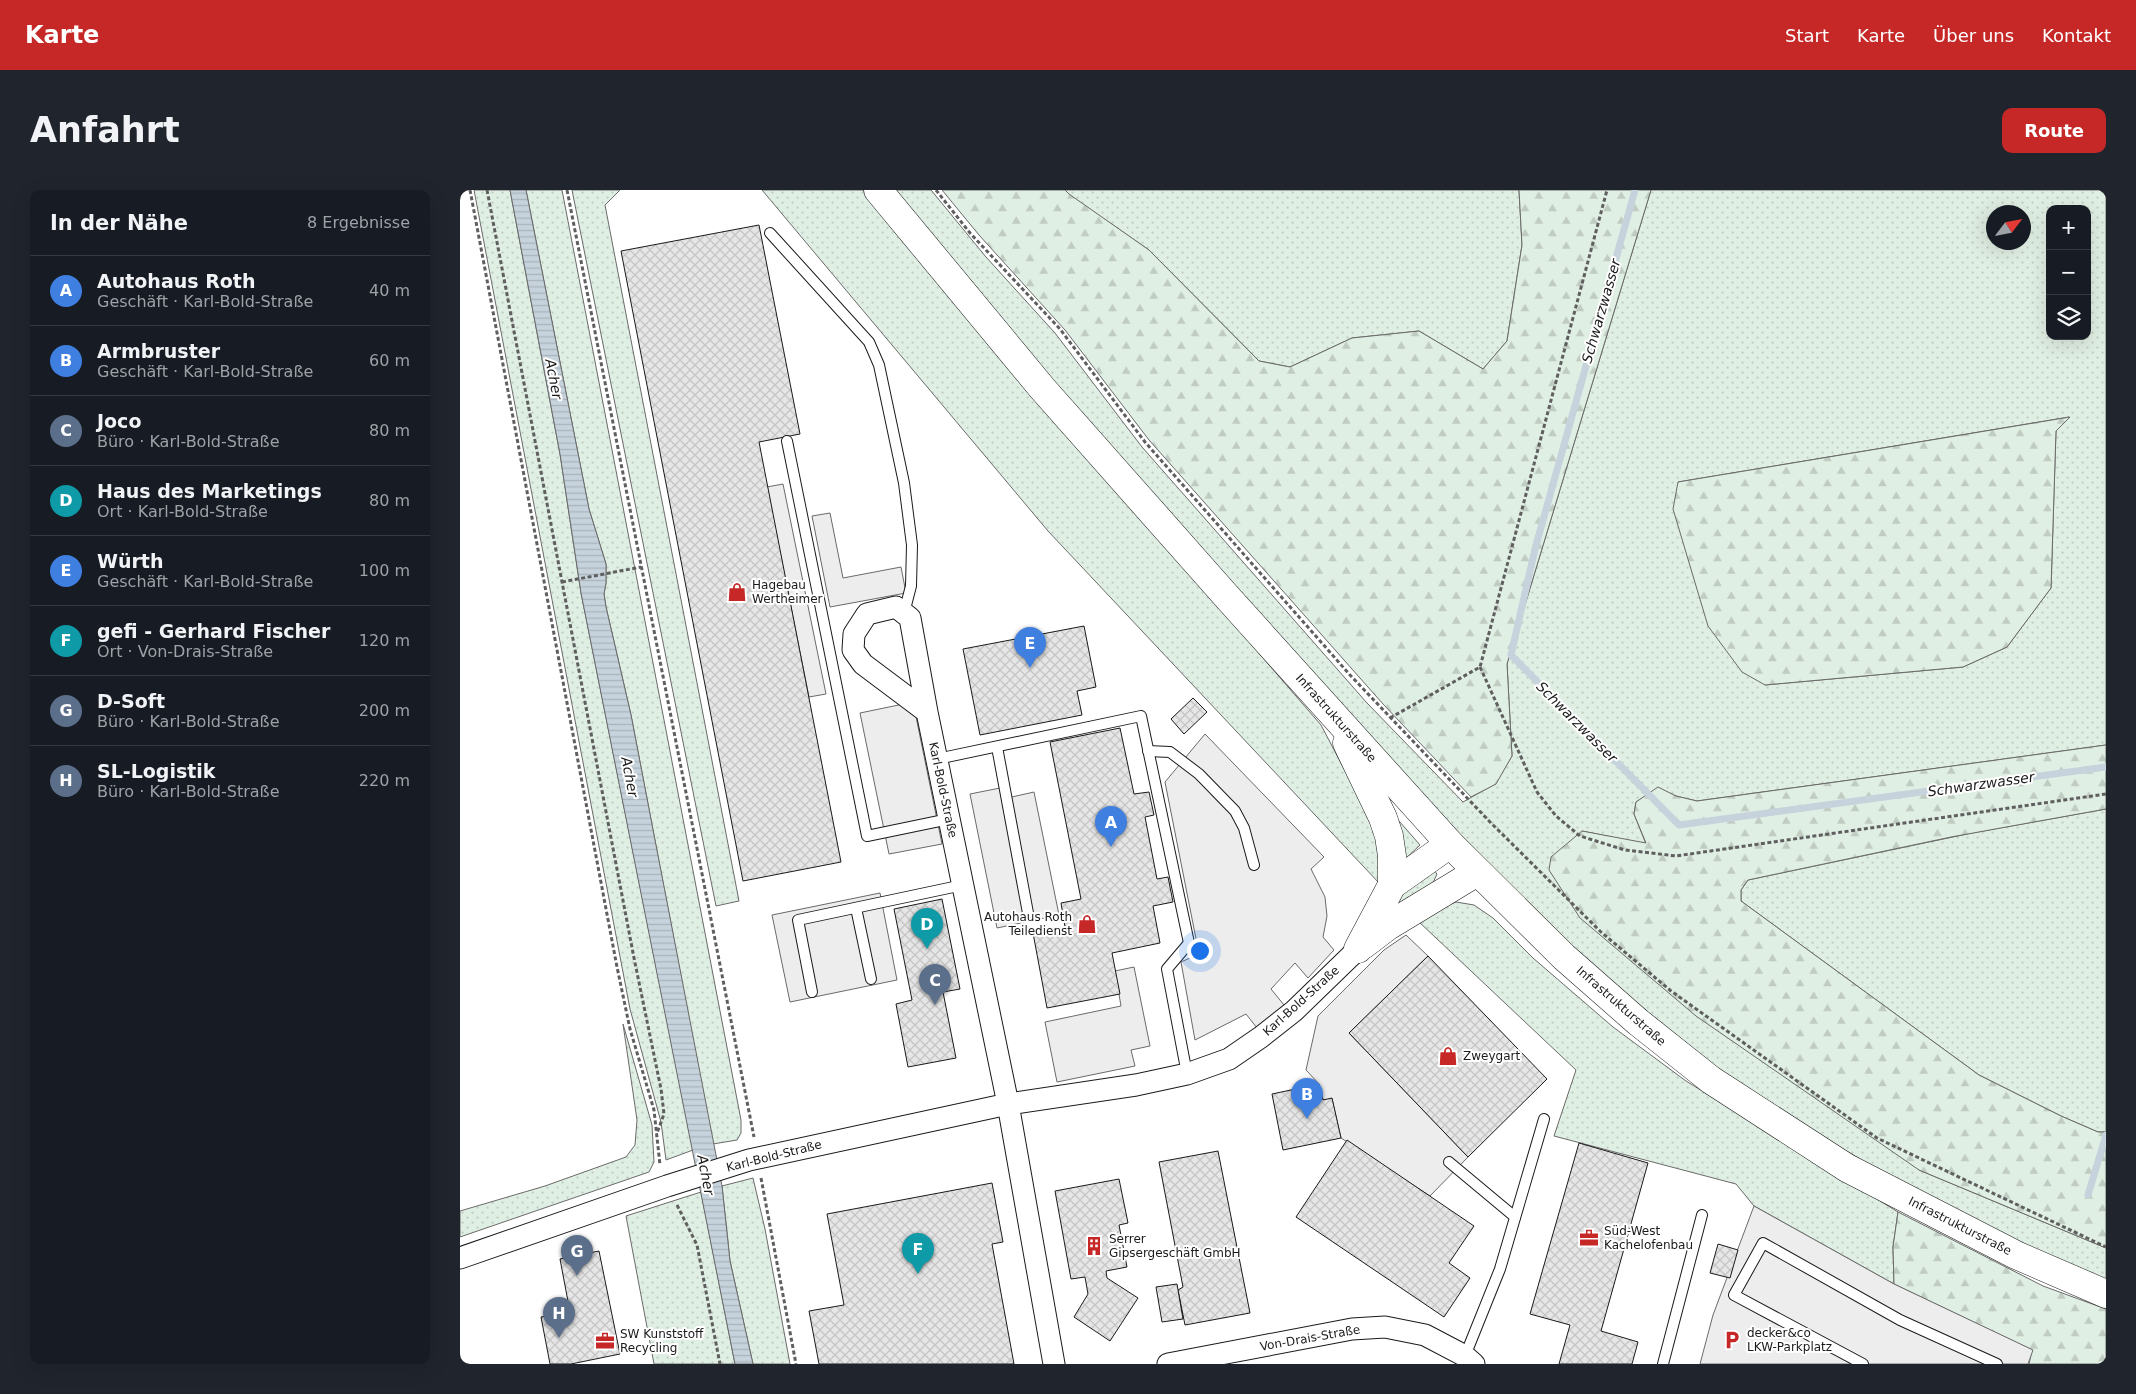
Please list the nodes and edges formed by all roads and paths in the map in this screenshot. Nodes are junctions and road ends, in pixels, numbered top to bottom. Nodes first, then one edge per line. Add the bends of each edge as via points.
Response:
1 (470, 190) edge
2 (486, 190) edge
3 (567, 190) edge
4 (878, 190) edge
5 (936, 190) edge
6 (1607, 190) edge
7 (770, 233) dead end
8 (787, 442) dead end
9 (642, 567) junction
10 (562, 582) junction
11 (904, 613) junction
12 (1480, 667) junction
13 (927, 712) junction
14 (1332, 714) junction
15 (1390, 718) junction
16 (997, 747) junction
17 (1148, 750) junction
18 (937, 760) junction
19 (2106, 794) edge
20 (949, 819) junction
21 (1450, 844) junction
22 (1254, 865) dead end
23 (1477, 872) junction
24 (963, 885) junction
25 (1392, 885) junction
26 (856, 908) junction
27 (1028, 913) dead end
28 (1358, 949) junction
29 (871, 979) dead end
30 (812, 992) dead end
31 (1186, 1074) junction
32 (1008, 1104) junction
33 (1544, 1119) dead end
34 (657, 1133) junction
35 (754, 1159) junction
36 (1449, 1162) dead end
37 (667, 1186) junction
38 (1702, 1215) dead end
39 (1515, 1217) junction
40 (2106, 1247) edge
41 (460, 1258) edge
42 (2106, 1294) edge
43 (1469, 1360) edge
44 (720, 1364) edge
45 (796, 1364) edge
46 (1054, 1364) edge
47 (1168, 1364) edge
48 (1663, 1364) edge
49 (1863, 1364) edge
50 (1997, 1364) edge

1 - 34 path via 619,976
2 - 10 path
3 - 9 path
4 - 14 street, Infrastrukturstraße via 1042,388
5 - 15 path via 970,233 1060,329 1145,442
6 - 12 path
7 - 11 lane via 869,342 879,365 904,483 912,545 911,586
8 - 20 lane via 867,836
9 - 10 path
9 - 35 path
10 - 34 path via 661,1089 664,1114
11 - 13 street, Karl-Bold-Straße via 910,618
11 - 13 street via 896,607 867,614 854,634 853,650 862,664
12 - 15 path
12 - 19 path via 1537,792 1556,816 1580,836 1625,850 1676,856
13 - 18 street, Karl-Bold-Straße
14 - 21 street, Infrastrukturstraße
14 - 25 street via 1383,818 1392,856
15 - 40 path via 1601,932 1671,991 1877,1138
16 - 17 lane via 1141,716
16 - 18 lane
16 - 27 lane
17 - 22 lane via 1170,752 1200,774 1235,811 1244,828
17 - 31 lane via 1189,943 1167,969
18 - 20 street, Karl-Bold-Straße
20 - 24 street, Karl-Bold-Straße
21 - 23 street, Infrastrukturstraße
21 - 25 street
23 - 28 street via 1388,926
23 - 42 street, Infrastrukturstraße via 1564,957 1711,1080 1847,1168 2016,1254
24 - 26 lane
24 - 32 street, Karl-Bold-Straße
25 - 28 street
26 - 29 lane
26 - 30 lane via 798,920
28 - 31 street, Karl-Bold-Straße via 1261,1037 1229,1059
31 - 32 street, Karl-Bold-Straße via 1136,1085
32 - 35 street, Karl-Bold-Straße
32 - 46 street
33 - 39 lane
34 - 37 path via 660,1172
35 - 37 street, Karl-Bold-Straße
35 - 45 path via 760,1175
36 - 39 lane
37 - 41 street, Karl-Bold-Straße
37 - 44 path via 697,1245
38 - 48 lane
39 - 43 lane
43 - 47 street, Von-Drais-Straße via 1425,1336 1385,1327 1352,1329
49 - 50 lane via 1734,1294 1763,1243 1900,1320

